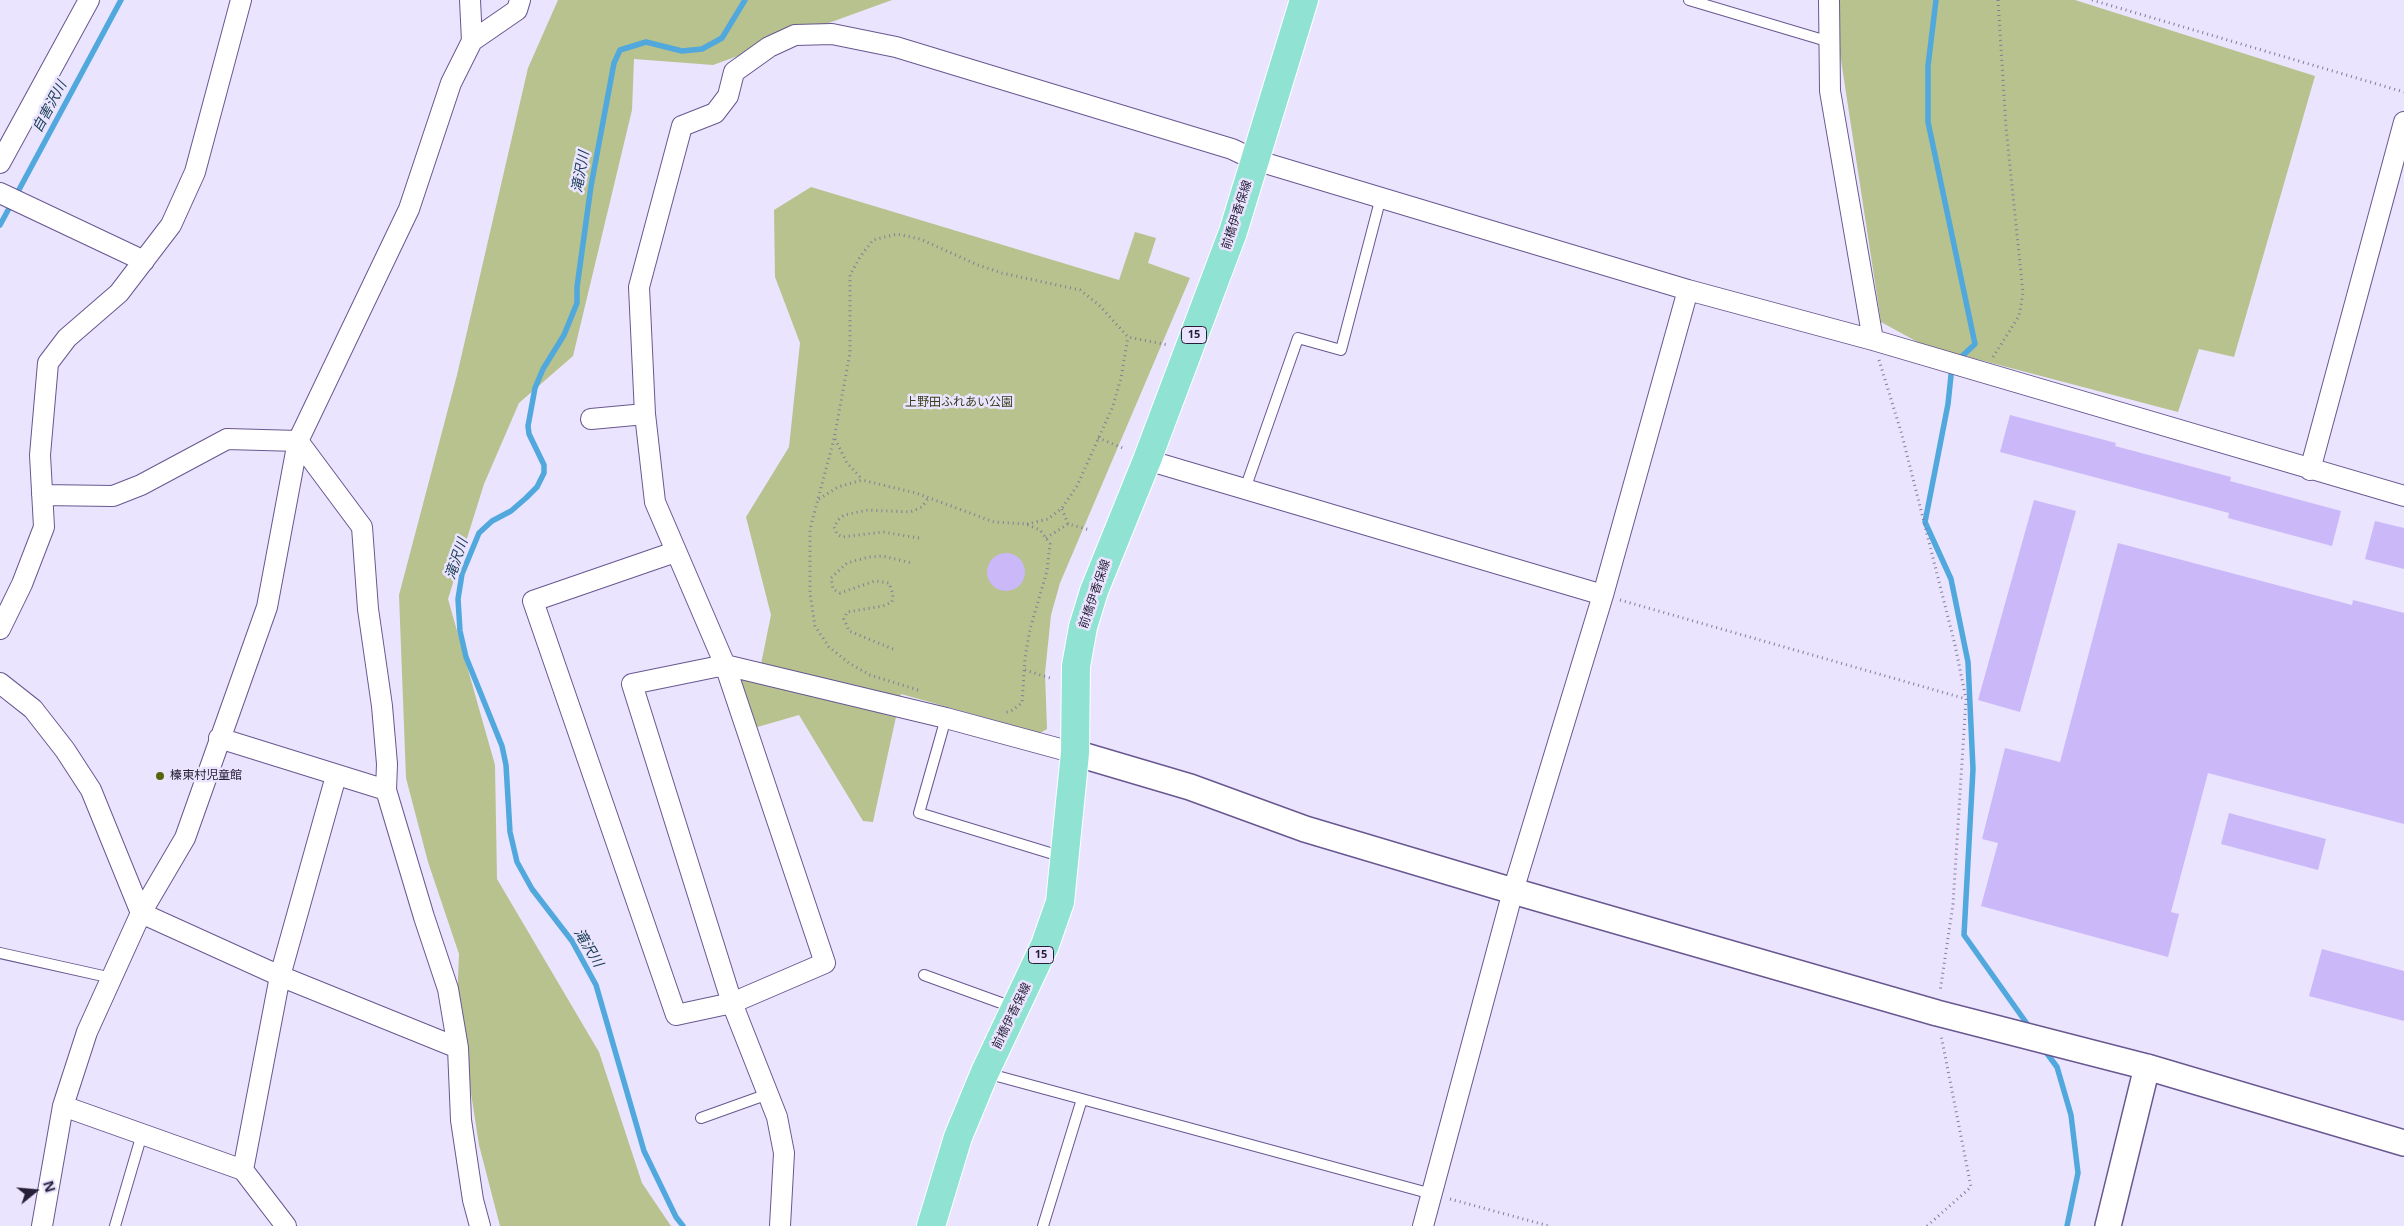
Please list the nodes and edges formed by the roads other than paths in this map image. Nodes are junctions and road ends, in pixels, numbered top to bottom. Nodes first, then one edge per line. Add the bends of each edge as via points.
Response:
1 (89, 0) edge
2 (241, 0) edge
3 (470, 0) edge
4 (520, 0) edge
5 (1304, 0) edge
6 (1689, 0) edge
7 (1829, 0) edge
8 (472, 42) junction
9 (1830, 42) junction
10 (2404, 122) edge
11 (1255, 160) junction
12 (0, 163) edge
13 (0, 193) edge
14 (1381, 197) junction
15 (144, 261) junction
16 (1688, 290) junction
17 (1873, 340) junction
18 (645, 414) junction
19 (591, 419) dead end
20 (298, 441) junction
21 (1147, 460) junction
22 (2310, 470) junction
23 (1245, 489) junction
24 (42, 495) junction
25 (2404, 496) edge
26 (675, 552) junction
27 (1603, 595) junction
28 (0, 629) edge
29 (725, 665) junction
30 (0, 683) edge
31 (946, 718) junction
32 (219, 738) junction
33 (1075, 753) junction
34 (336, 776) junction
35 (386, 790) junction
36 (1064, 857) junction
37 (1512, 891) junction
38 (141, 913) junction
39 (0, 953) edge
40 (924, 975) dead end
41 (280, 976) junction
42 (112, 978) junction
43 (732, 1002) junction
44 (1016, 1009) junction
45 (458, 1048) junction
46 (2148, 1067) junction
47 (985, 1072) junction
48 (768, 1094) junction
49 (1082, 1099) junction
50 (63, 1106) junction
51 (701, 1118) dead end
52 (142, 1134) junction
53 (2404, 1143) edge
54 (243, 1170) junction
55 (1432, 1194) junction
56 (42, 1226) edge
57 (115, 1226) edge
58 (286, 1226) edge
59 (480, 1226) edge
60 (780, 1226) edge
61 (931, 1226) edge
62 (1044, 1226) edge
63 (1423, 1226) edge
64 (2108, 1226) edge

1 - 12 street
2 - 15 street via 195,172 171,225
3 - 8 street
4 - 8 street via 517,10
5 - 11 main road, 前橋伊香保線 / 15
6 - 9 lane
7 - 9 street
8 - 20 street via 451,83 410,209
9 - 17 street via 1830,90
10 - 22 street
11 - 14 street
11 - 18 street via 1232,148 896,47 832,34 795,35 769,47 734,72 728,96 715,113 682,126 639,287
11 - 21 main road, 前橋伊香保線 / 15 via 1233,232
13 - 15 street
14 - 16 street
14 - 23 lane via 1341,350 1298,338
15 - 24 street via 119,292 67,338 48,363 40,455
16 - 17 street
16 - 27 street
17 - 22 street
18 - 19 street
18 - 26 street via 654,502
20 - 24 street via 227,439 142,485 113,496
20 - 32 street via 267,608
20 - 35 street via 362,527 368,609 382,706
21 - 23 street
21 - 33 main road, 前橋伊香保線 / 15 via 1094,591 1083,627 1076,666
22 - 25 street
23 - 27 street
24 - 28 street via 44,527
26 - 29 street
26 - 43 street via 533,601 676,1015
27 - 37 street
29 - 31 street
29 - 43 street via 825,964
29 - 43 street via 632,684
30 - 38 street via 33,709 92,790
31 - 33 street
31 - 36 lane via 919,813
32 - 34 street
32 - 38 street via 185,838
33 - 36 main road, 前橋伊香保線 / 15
33 - 37 street via 1190,787 1305,829
34 - 35 street
34 - 41 street
35 - 45 street via 448,989
36 - 44 main road, 前橋伊香保線 / 15 via 1060,902
37 - 46 street via 1937,1013
37 - 55 street
38 - 41 street
38 - 42 street
39 - 42 lane
40 - 44 lane
41 - 45 street
41 - 54 street
42 - 50 street via 87,1032
43 - 48 street
44 - 47 main road, 前橋伊香保線 / 15
45 - 59 street via 461,1120
46 - 53 street
46 - 64 street
47 - 49 lane
47 - 61 main road, 前橋伊香保線 / 15 via 958,1138
48 - 51 lane
48 - 60 street via 777,1117 784,1153
49 - 55 lane
49 - 62 lane
50 - 52 street
50 - 56 street
52 - 54 street
52 - 57 lane
54 - 58 street
55 - 63 street

